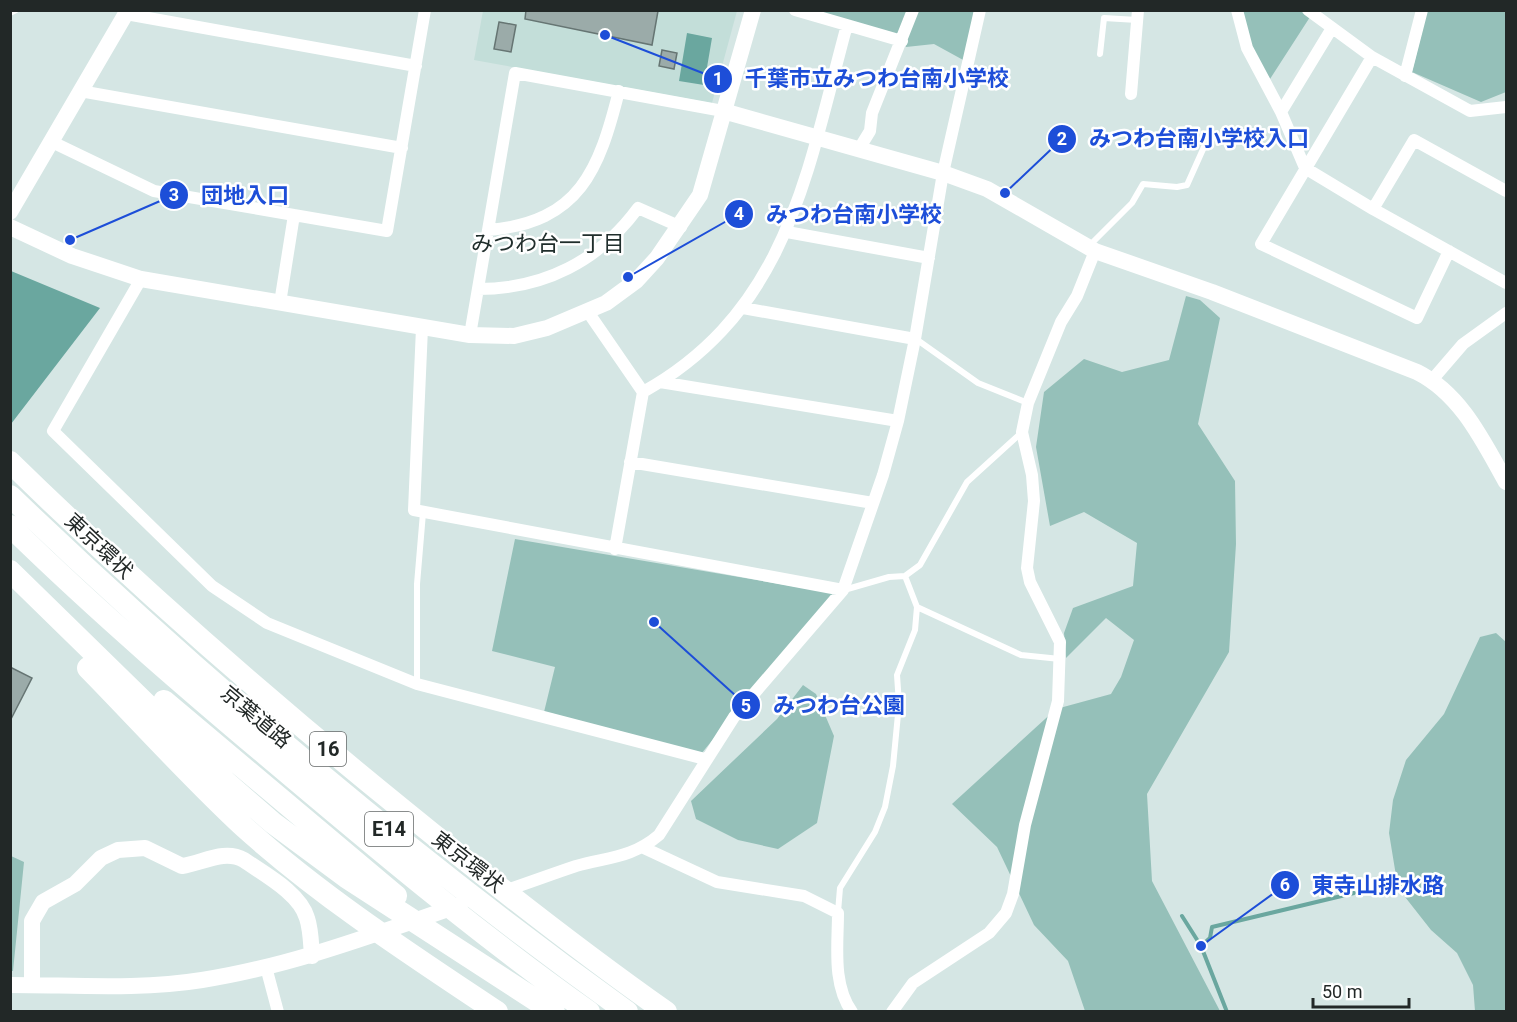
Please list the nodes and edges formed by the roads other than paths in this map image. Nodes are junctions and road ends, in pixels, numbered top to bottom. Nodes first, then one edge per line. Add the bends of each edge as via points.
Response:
1 (16, 10) edge
2 (425, 10) edge
3 (753, 10) edge
4 (795, 10) edge
5 (913, 10) edge
6 (980, 10) edge
7 (1105, 10) edge
8 (1237, 10) edge
9 (1308, 10) edge
10 (1422, 10) edge
11 (127, 12) edge
12 (10, 14) edge
13 (1138, 15) edge
14 (1104, 18) junction
15 (847, 25) junction
16 (1332, 28) junction
17 (902, 41) junction
18 (1100, 54) dead end
19 (1372, 57) junction
20 (416, 66) junction
21 (1406, 76) junction
22 (619, 91) junction
23 (80, 92) junction
24 (1131, 94) dead end
25 (1506, 106) edge
26 (723, 111) junction
27 (1281, 112) junction
28 (817, 137) junction
29 (50, 141) junction
30 (1204, 147) dead end
31 (402, 148) junction
32 (859, 149) junction
33 (1305, 168) junction
34 (943, 173) junction
35 (1506, 191) edge
36 (1373, 209) junction
37 (10, 212) edge
38 (294, 214) junction
39 (10, 227) edge
40 (681, 227) junction
41 (489, 230) junction
42 (787, 232) junction
43 (1091, 249) junction
44 (1449, 251) junction
45 (929, 258) junction
46 (141, 279) junction
47 (1506, 283) edge
48 (478, 289) junction
49 (280, 303) junction
50 (743, 308) junction
51 (588, 312) junction
52 (1506, 313) edge
53 (422, 328) junction
54 (470, 335) junction
55 (915, 339) junction
56 (1432, 380) junction
57 (660, 382) junction
58 (643, 392) junction
59 (1028, 403) junction
60 (898, 421) junction
61 (1022, 432) junction
62 (10, 462) edge
63 (630, 462) junction
64 (1504, 474) edge
65 (10, 496) edge
66 (873, 503) junction
67 (423, 513) junction
68 (10, 526) edge
69 (615, 549) junction
70 (10, 562) edge
71 (10, 571) edge
72 (905, 576) junction
73 (10, 589) edge
74 (843, 590) junction
75 (916, 608) junction
76 (152, 642) junction
77 (1060, 659) junction
78 (417, 684) junction
79 (705, 759) junction
80 (644, 848) junction
81 (500, 892) junction
82 (838, 913) junction
83 (384, 930) junction
84 (458, 950) junction
85 (312, 956) junction
86 (266, 967) junction
87 (10, 985) edge
88 (32, 985) junction
89 (278, 1011) edge
90 (497, 1011) edge
91 (554, 1011) edge
92 (589, 1011) edge
93 (627, 1011) edge
94 (666, 1011) edge
95 (852, 1011) edge
96 (892, 1011) edge

1 - 12 lane
2 - 20 street
3 - 26 street
4 - 15 street
5 - 17 street
6 - 34 street
7 - 14 lane
8 - 27 street via 1247,48
9 - 16 street
10 - 21 street
11 - 20 street
11 - 23 street
13 - 14 lane
13 - 24 street
14 - 18 lane
15 - 17 street
15 - 28 street
16 - 19 street
16 - 27 street
17 - 32 street via 872,113 870,131
19 - 21 street
19 - 33 street
20 - 31 street
21 - 25 street via 1470,111
22 - 26 street
22 - 41 street via 600,158 580,189 550,214 530,224
22 - 41 street via 516,73
23 - 29 street
23 - 31 street
26 - 28 street
26 - 40 street via 700,195
27 - 33 street
28 - 32 street
28 - 42 street
29 - 37 street
29 - 38 street via 154,191
30 - 43 lane via 1187,185 1143,184 1132,203
31 - 38 street via 387,231
32 - 34 street
33 - 36 street
33 - 44 street via 1261,244 1417,318
34 - 43 street via 1003,197
34 - 45 street
35 - 36 street via 1414,140
36 - 44 street
38 - 49 street
39 - 46 street via 72,256
40 - 48 street via 638,208 607,244 563,272 514,287
40 - 51 street via 636,281
41 - 48 street
42 - 45 street
42 - 50 street
43 - 56 street via 1212,291
43 - 59 street via 1077,296 1061,322
44 - 47 street
45 - 55 street
46 - 49 street
46 - 78 street via 53,431 213,586 267,623
48 - 54 street
49 - 53 street
50 - 55 street
50 - 57 street via 717,336
51 - 54 street via 514,336
51 - 58 street
52 - 56 street via 1463,344
53 - 54 street
53 - 67 street via 414,510
55 - 59 lane via 978,383
55 - 60 street
56 - 64 street via 1463,410
57 - 58 street
57 - 60 street
58 - 63 street
59 - 61 street
60 - 66 street
61 - 72 lane via 967,482 920,565
61 - 77 street via 1034,501 1027,568 1030,582 1057,632
62 - 81 highway, 東京環状 / 16 via 203,643
63 - 66 street
63 - 69 street
65 - 76 highway, 京葉道路 / E14
66 - 74 street
67 - 69 street
67 - 78 lane via 417,584
68 - 76 highway, 京葉道路 / E14
69 - 74 street
70 - 84 highway via 36,580 169,706
71 - 84 highway via 227,783 305,848
72 - 74 lane
72 - 75 lane
73 - 83 highway via 244,826 306,879
74 - 79 street via 734,717
75 - 77 lane via 1020,655
75 - 82 lane via 915,630 897,675 899,704 885,807 875,832 840,888
76 - 92 highway, 京葉道路 / E14 via 400,867
76 - 93 highway, 京葉道路 / E14 via 498,916
77 - 96 street via 1058,701 1006,913 989,933 913,983
78 - 79 street
79 - 80 street via 672,817
80 - 81 street
80 - 82 street via 717,882 804,896
81 - 83 street
81 - 94 highway, 東京環状 / 16
82 - 95 street via 839,985
83 - 85 street
83 - 90 highway
84 - 91 highway
85 - 86 street
85 - 88 street via 307,916 302,908 236,855 182,866 145,848 118,850 100,858 75,884 36,910 32,921
86 - 88 street via 156,984
86 - 89 street
87 - 88 street

